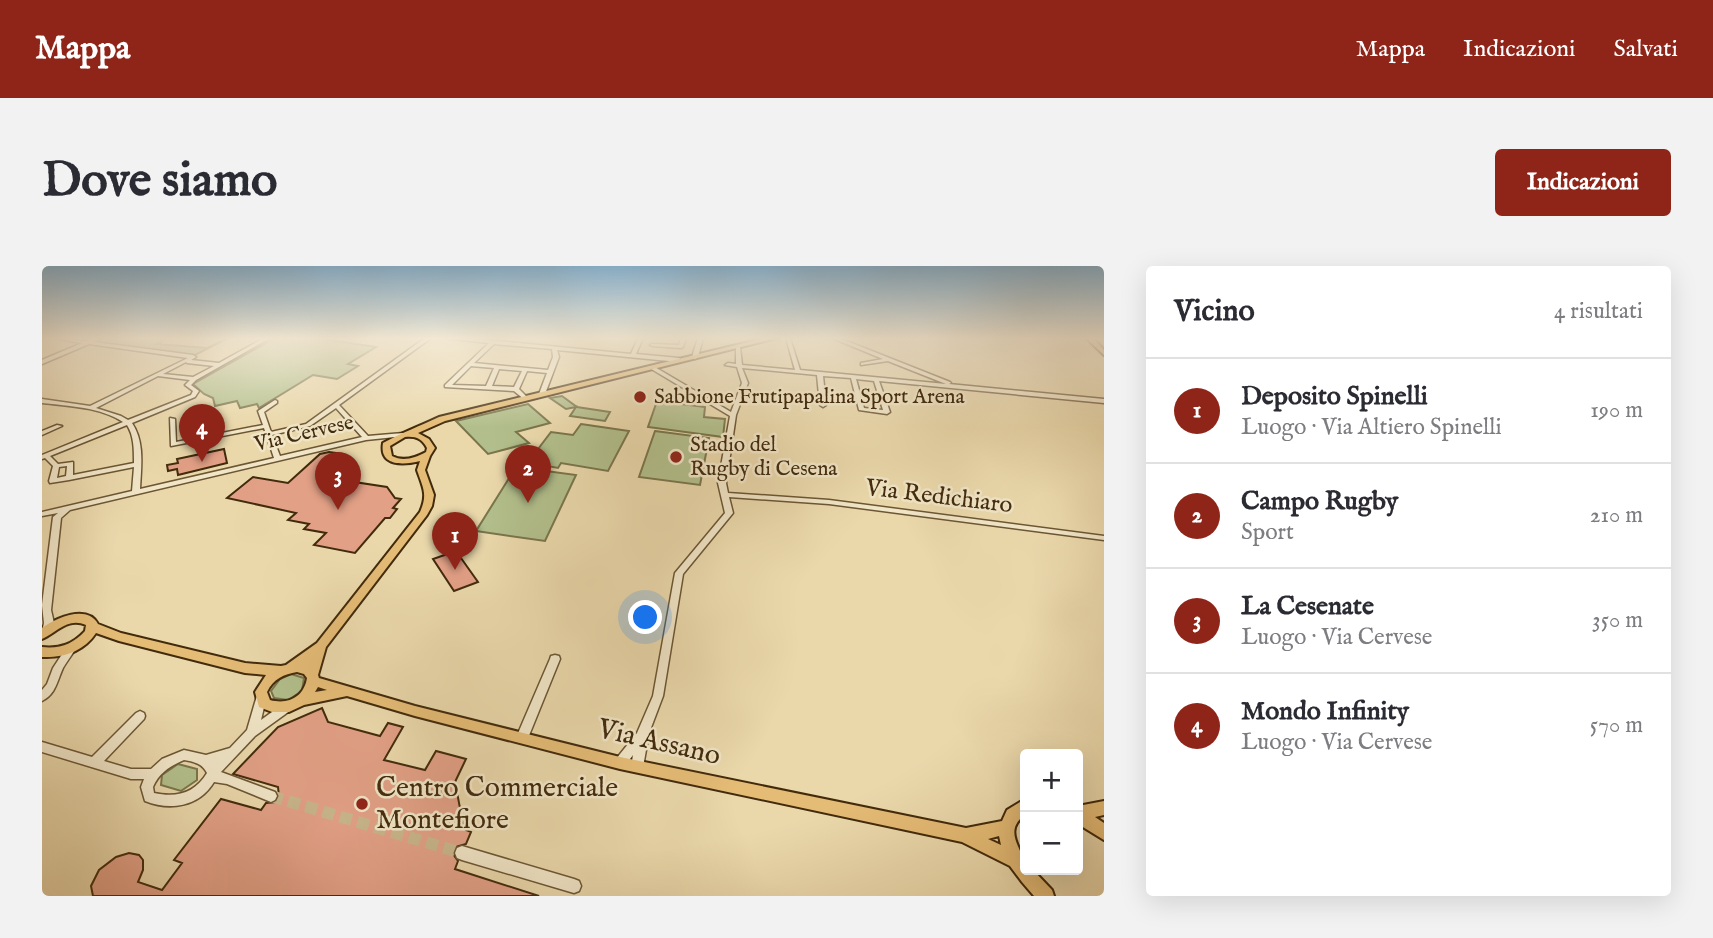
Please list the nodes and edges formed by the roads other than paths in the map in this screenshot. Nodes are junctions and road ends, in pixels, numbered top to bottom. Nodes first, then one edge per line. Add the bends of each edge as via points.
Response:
1 (172, 367) edge
2 (216, 367) edge
3 (388, 367) edge
4 (466, 367) edge
5 (497, 367) edge
6 (501, 367) edge
7 (552, 367) edge
8 (649, 367) edge
9 (651, 367) edge
10 (739, 367) edge
11 (749, 367) edge
12 (797, 367) edge
13 (909, 367) edge
14 (761, 369) joint
15 (525, 370) junction
16 (550, 372) junction
17 (798, 372) junction
18 (820, 374) junction
19 (157, 375) junction
20 (853, 377) junction
21 (194, 379) junction
22 (876, 379) junction
23 (959, 387) junction
24 (488, 388) junction
25 (516, 389) junction
26 (542, 394) junction
27 (525, 398) junction
28 (42, 401) edge
29 (1104, 401) edge
30 (275, 402) dead end
31 (336, 405) junction
32 (823, 405) dead end
33 (89, 409) junction
34 (733, 415) junction
35 (172, 419) dead end
36 (129, 422) junction
37 (433, 424) junction
38 (59, 426) dead end
39 (266, 426) junction
40 (42, 433) edge
41 (269, 434) junction
42 (406, 434) junction
43 (367, 437) junction
44 (427, 439) junction
45 (386, 444) junction
46 (44, 456) edge
47 (426, 456) junction
48 (277, 458) junction
49 (401, 461) junction
50 (137, 464) junction
51 (56, 466) junction
52 (423, 477) junction
53 (69, 478) junction
54 (136, 491) junction
55 (727, 495) junction
56 (49, 514) edge
57 (1104, 538) edge
58 (70, 620) junction
59 (45, 625) edge
60 (93, 627) junction
61 (114, 636) junction
62 (76, 645) junction
63 (321, 646) junction
64 (47, 652) edge
65 (555, 659) dead end
66 (58, 667) junction
67 (245, 668) junction
68 (286, 669) junction
69 (313, 677) junction
70 (346, 692) junction
71 (261, 696) junction
72 (42, 697) edge
73 (293, 704) junction
74 (140, 716) dead end
75 (251, 733) junction
76 (643, 733) junction
77 (522, 738) junction
78 (42, 747) edge
79 (234, 752) junction
80 (207, 760) junction
81 (225, 762) junction
82 (94, 763) junction
83 (620, 763) junction
84 (637, 767) junction
85 (131, 774) junction
86 (153, 774) junction
87 (210, 778) junction
88 (231, 781) junction
89 (147, 787) junction
90 (271, 796) tunnel mouth
91 (1104, 807) edge
92 (1020, 808) edge
93 (1083, 813) edge
94 (1083, 817) edge
95 (1006, 827) junction
96 (1104, 832) edge
97 (963, 835) junction
98 (462, 853) tunnel mouth
99 (1014, 859) junction
100 (574, 886) dead end
101 (1039, 893) edge

1 - 19 street
2 - 21 street
3 - 31 street
4 - 24 street via 447,386
5 - 24 street
6 - 15 street
7 - 16 street
8 - 26 main road, Via Cervese
9 - 34 street
10 - 34 street via 745,383
11 - 14 street
12 - 17 street
13 - 23 street
14 - 17 street
15 - 16 street
15 - 25 street
16 - 26 street
17 - 18 street
18 - 20 street
18 - 32 street
19 - 21 street
19 - 33 street
20 - 22 street
20 - 22 street via 861,409 887,412
21 - 36 street via 188,386 196,391 193,396
22 - 23 street
23 - 29 street
24 - 25 street
25 - 27 street
26 - 27 main road, Via Cervese
27 - 37 main road, Via Cervese
28 - 33 street
30 - 39 street via 261,411
31 - 41 street via 308,425
31 - 43 street
33 - 36 street
34 - 55 street via 722,482
35 - 39 street via 173,445
36 - 46 street
36 - 50 street
37 - 42 main road, Via Cervese
37 - 44 main road
38 - 40 street
39 - 41 street
41 - 48 street
42 - 43 street, Via Cervese
42 - 44 main road
42 - 45 main road
43 - 45 street, Via Cervese
43 - 48 street, Via Cervese
44 - 47 main road via 431,448
45 - 49 main road via 388,456
46 - 51 street
47 - 49 main road
47 - 52 main road
48 - 54 street, Via Cervese
49 - 52 main road
50 - 53 street
50 - 54 street
51 - 53 street via 54,481
51 - 53 street via 71,463
52 - 63 main road via 430,500 424,513
54 - 56 street, Via Cervese
55 - 57 street, Via Redichiaro via 829,502
55 - 76 street via 729,513 679,573 658,696
56 - 59 street
58 - 59 main road
58 - 59 street
58 - 60 main road via 87,619
60 - 61 main road
60 - 62 main road
61 - 62 main road
61 - 67 main road
62 - 64 main road
62 - 66 street
63 - 68 main road
63 - 69 main road
64 - 66 street
65 - 77 street
66 - 72 street via 52,686
67 - 68 main road
67 - 71 main road via 256,680
68 - 69 main road via 303,668
68 - 71 main road via 267,680
69 - 70 main road, Via Assano
69 - 73 main road via 310,692
70 - 73 main road, Via Assano
70 - 77 main road, Via Assano
71 - 73 main road via 274,708
71 - 75 street
73 - 75 street
74 - 82 street
75 - 79 street
76 - 83 street
76 - 84 street
77 - 83 main road, Via Assano
78 - 82 street
79 - 80 street
79 - 81 street
80 - 86 street via 184,755
80 - 87 street
81 - 87 street
81 - 88 street
82 - 85 street
83 - 84 main road, Via Assano
84 - 97 main road, Via Assano
85 - 86 street
85 - 89 street
86 - 89 street
87 - 88 street
87 - 89 street via 186,800 173,803 149,797
88 - 90 street
91 - 93 main road
92 - 95 main road
94 - 96 main road
95 - 97 main road, Via Assano
95 - 99 main road
97 - 99 main road, Via Assano
98 - 100 street
99 - 101 main road

